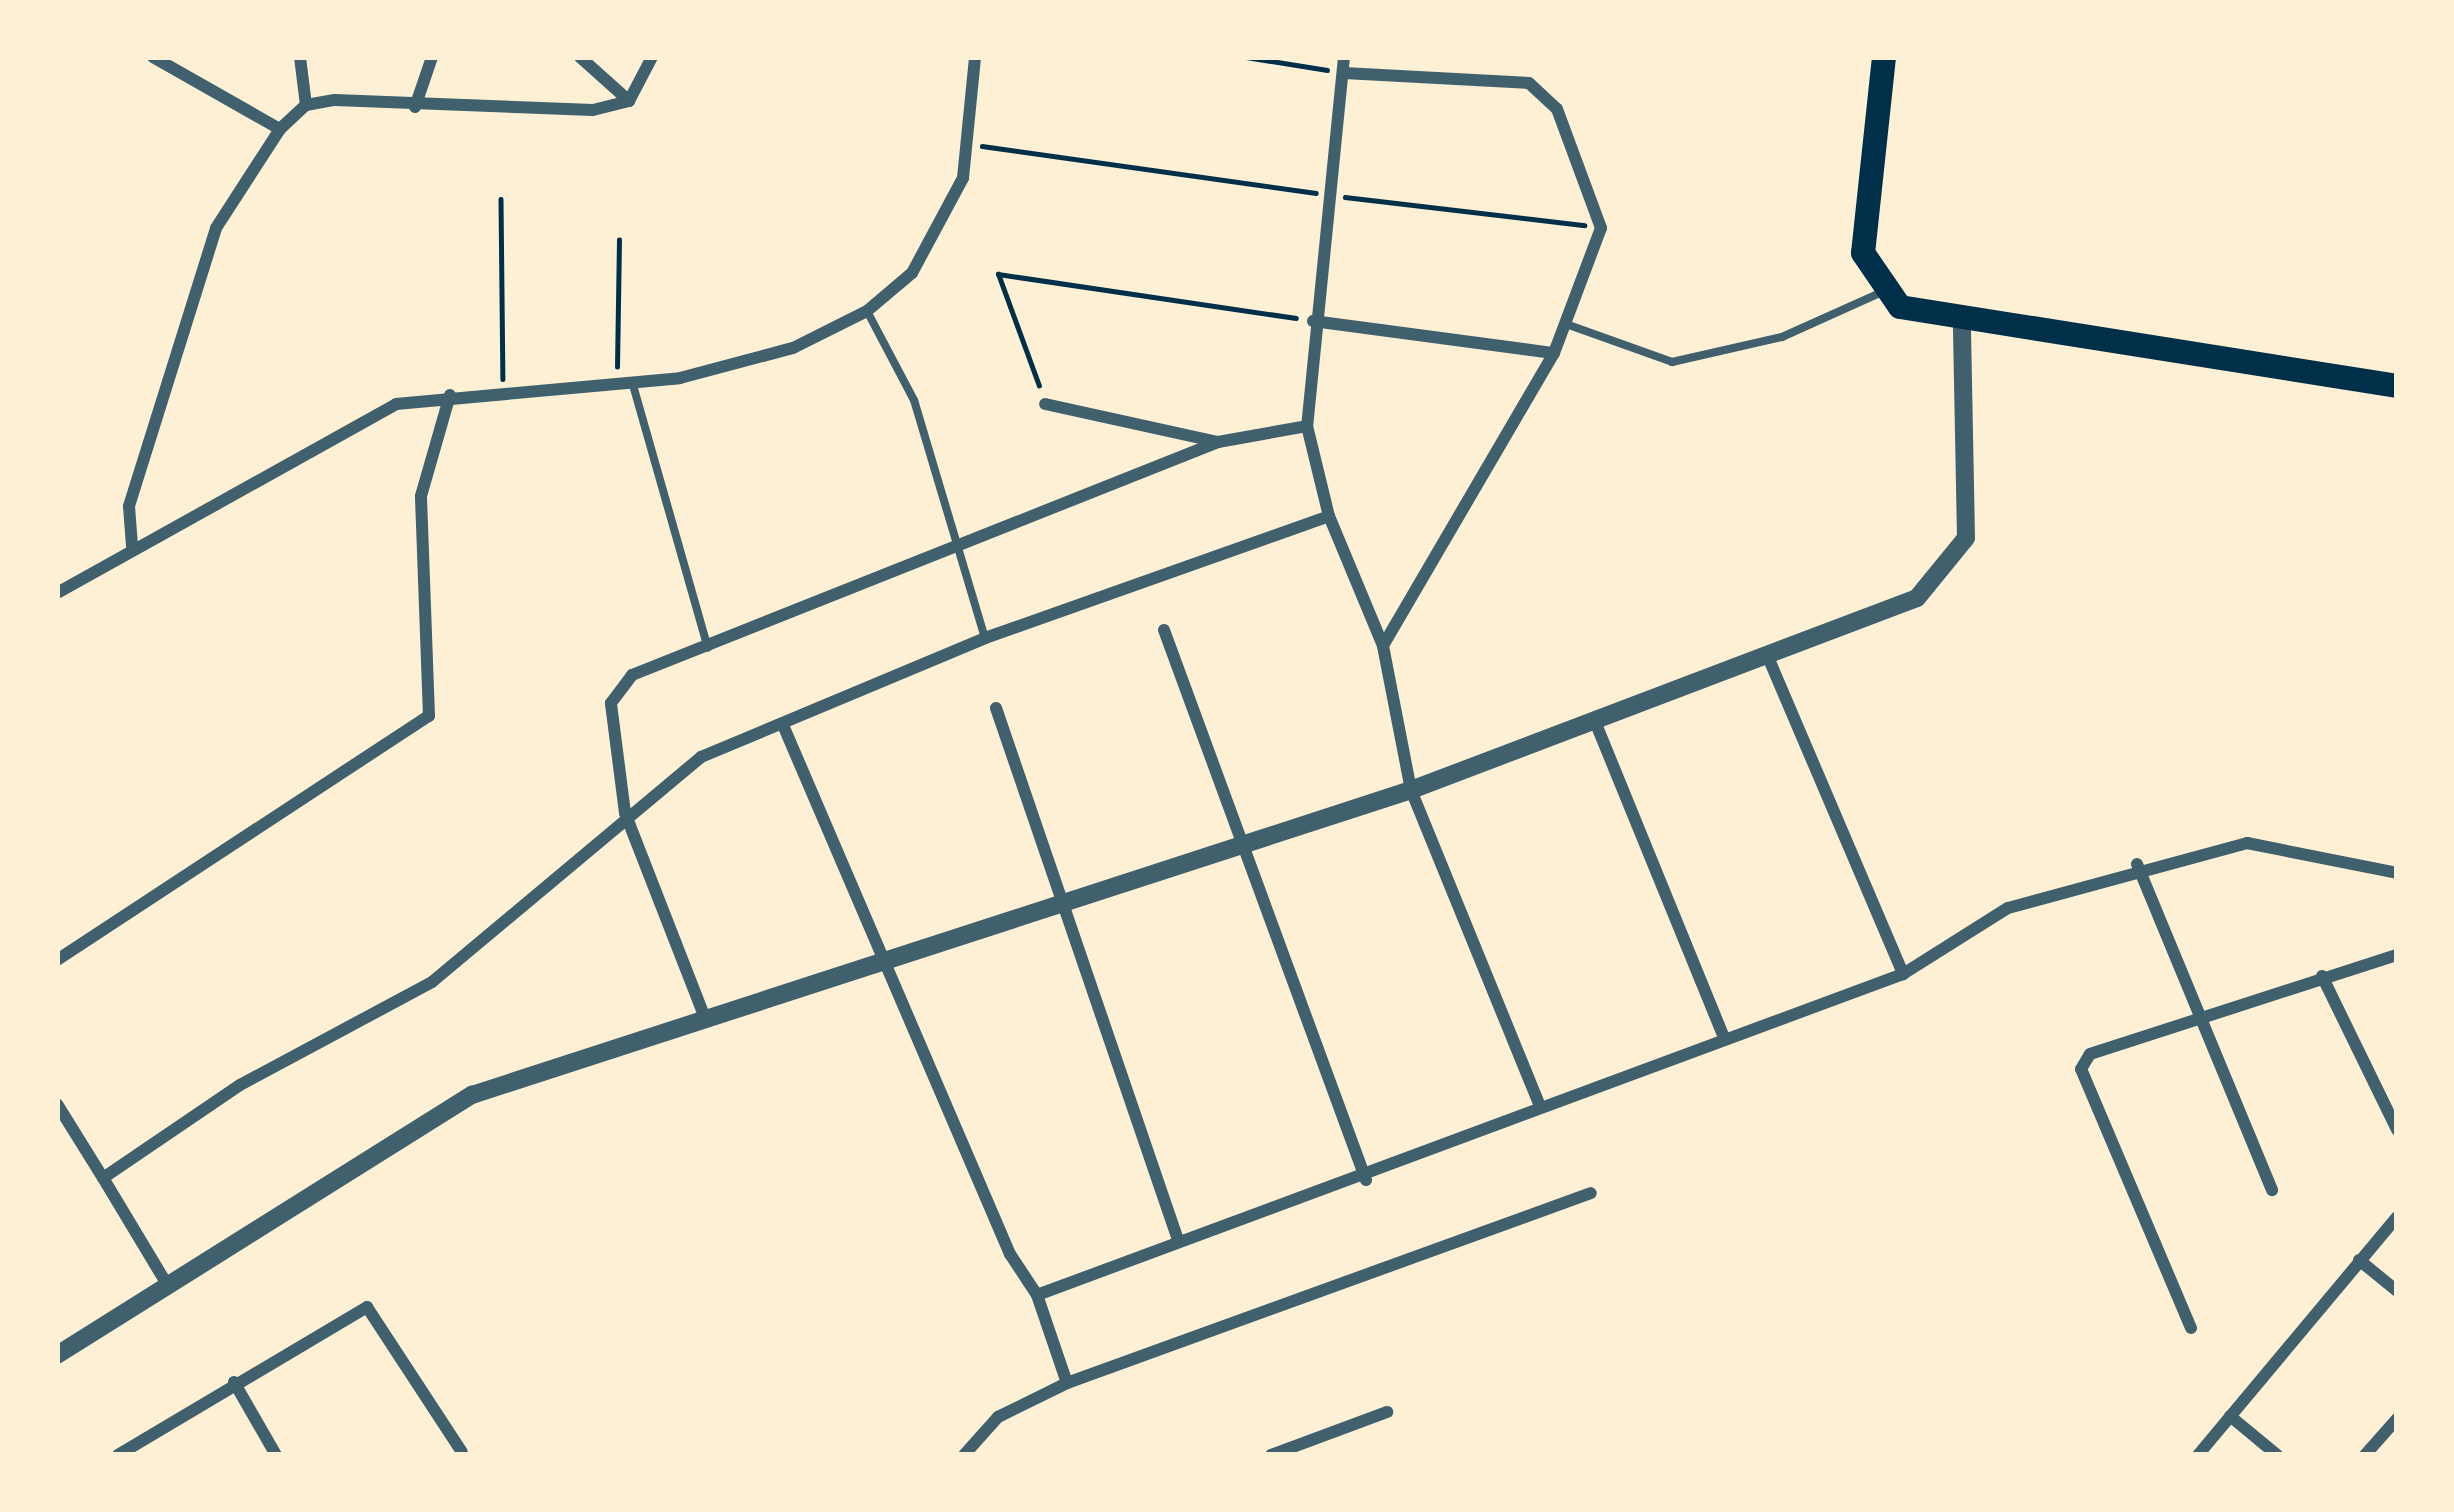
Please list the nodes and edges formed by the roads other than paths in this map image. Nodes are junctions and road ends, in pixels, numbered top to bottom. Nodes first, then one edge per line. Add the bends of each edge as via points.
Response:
1 (153, 57) edge
2 (299, 57) edge
3 (432, 57) edge
4 (580, 57) edge
5 (652, 57) edge
6 (974, 57) edge
7 (1344, 57) edge
8 (1883, 57) edge
9 (1344, 73) junction
10 (629, 101) junction
11 (306, 105) junction
12 (415, 107) junction
13 (280, 129) junction
14 (1880, 293) junction
15 (867, 311) junction
16 (1313, 321) junction
17 (1565, 323) junction
18 (1962, 324) junction
19 (1554, 353) junction
20 (633, 385) junction
21 (2397, 386) edge
22 (450, 395) junction
23 (1046, 404) road end
24 (1307, 426) junction
25 (1218, 442) junction
26 (1329, 516) junction
27 (132, 546) junction
28 (956, 552) junction
29 (57, 593) edge
30 (1164, 630) dead end
31 (985, 638) junction
32 (1383, 646) junction
33 (708, 648) junction
34 (1768, 656) junction
35 (996, 708) dead end
36 (1594, 719) junction
37 (784, 725) junction
38 (1411, 790) junction
39 (625, 813) junction
40 (1245, 847) junction
41 (2137, 864) junction
42 (2397, 873) edge
43 (1067, 907) junction
44 (2397, 955) edge
45 (890, 958) junction
46 (57, 960) edge
47 (1903, 974) junction
48 (2322, 976) junction
49 (705, 1018) junction
50 (2196, 1021) junction
51 (1724, 1037) junction
52 (57, 1104) edge
53 (1540, 1106) junction
54 (2397, 1130) edge
55 (103, 1178) junction
56 (1366, 1180) junction
57 (2272, 1190) dead end
58 (1591, 1193) dead end
59 (2397, 1217) edge
60 (1177, 1237) junction
61 (2359, 1259) junction
62 (165, 1281) junction
63 (2397, 1291) edge
64 (1037, 1295) junction
65 (2191, 1328) dead end
66 (57, 1355) edge
67 (234, 1382) junction
68 (1067, 1383) junction
69 (1388, 1412) dead end
70 (2230, 1416) junction
71 (2397, 1419) edge
72 (462, 1452) dead end
73 (118, 1455) edge
74 (276, 1455) edge
75 (964, 1455) edge
76 (1271, 1455) edge
77 (2198, 1455) edge
78 (2277, 1455) edge
79 (2365, 1455) edge

1 - 13 street
2 - 11 street
3 - 12 street
4 - 10 street
5 - 10 street
6 - 15 street via 971,144 912,273
7 - 9 street
8 - 14 main road via 1863,253
9 - 16 street
9 - 17 street via 1529,83 1556,109 1601,227
10 - 12 street
11 - 12 street
11 - 13 street
13 - 27 street via 216,228 129,506
14 - 17 lane via 1782,337 1672,362
14 - 18 main road
15 - 20 street via 793,348
15 - 28 lane via 914,400
16 - 19 street
16 - 24 street
17 - 19 street
18 - 21 main road
18 - 34 street via 1966,538 1948,572 1917,598
19 - 32 street
20 - 22 street
20 - 33 lane
22 - 27 street via 396,404
22 - 46 street via 421,496 429,716
23 - 25 street
24 - 25 street
24 - 26 street
25 - 28 street
26 - 31 street
26 - 32 street
27 - 29 street
28 - 31 lane
28 - 33 street
30 - 40 street
31 - 37 street
32 - 38 street
33 - 39 street via 632,675 611,703
34 - 36 street
34 - 47 street
35 - 43 street
36 - 38 street
36 - 51 street
37 - 39 street via 701,757
37 - 45 street
38 - 40 street
38 - 53 street
39 - 49 street
39 - 55 street via 516,922 432,982 240,1085
40 - 43 street
40 - 56 street
41 - 42 street via 2247,842
41 - 47 street via 2008,908
41 - 50 street
43 - 45 street
43 - 60 street
44 - 48 street
45 - 49 street
45 - 64 street via 964,1150
47 - 51 street
48 - 50 street
48 - 54 street
49 - 62 street via 472,1095
50 - 57 street
50 - 65 street via 2090,1054 2080,1084
51 - 53 street
52 - 55 street
53 - 56 street
55 - 62 street
56 - 60 street
58 - 68 street
59 - 61 street
60 - 64 street
61 - 63 street
61 - 70 street
62 - 66 street
64 - 68 street
67 - 72 street via 370,1307
67 - 73 street
67 - 74 street
68 - 75 street via 998,1418
69 - 76 street
70 - 77 street
70 - 78 street
71 - 79 street

